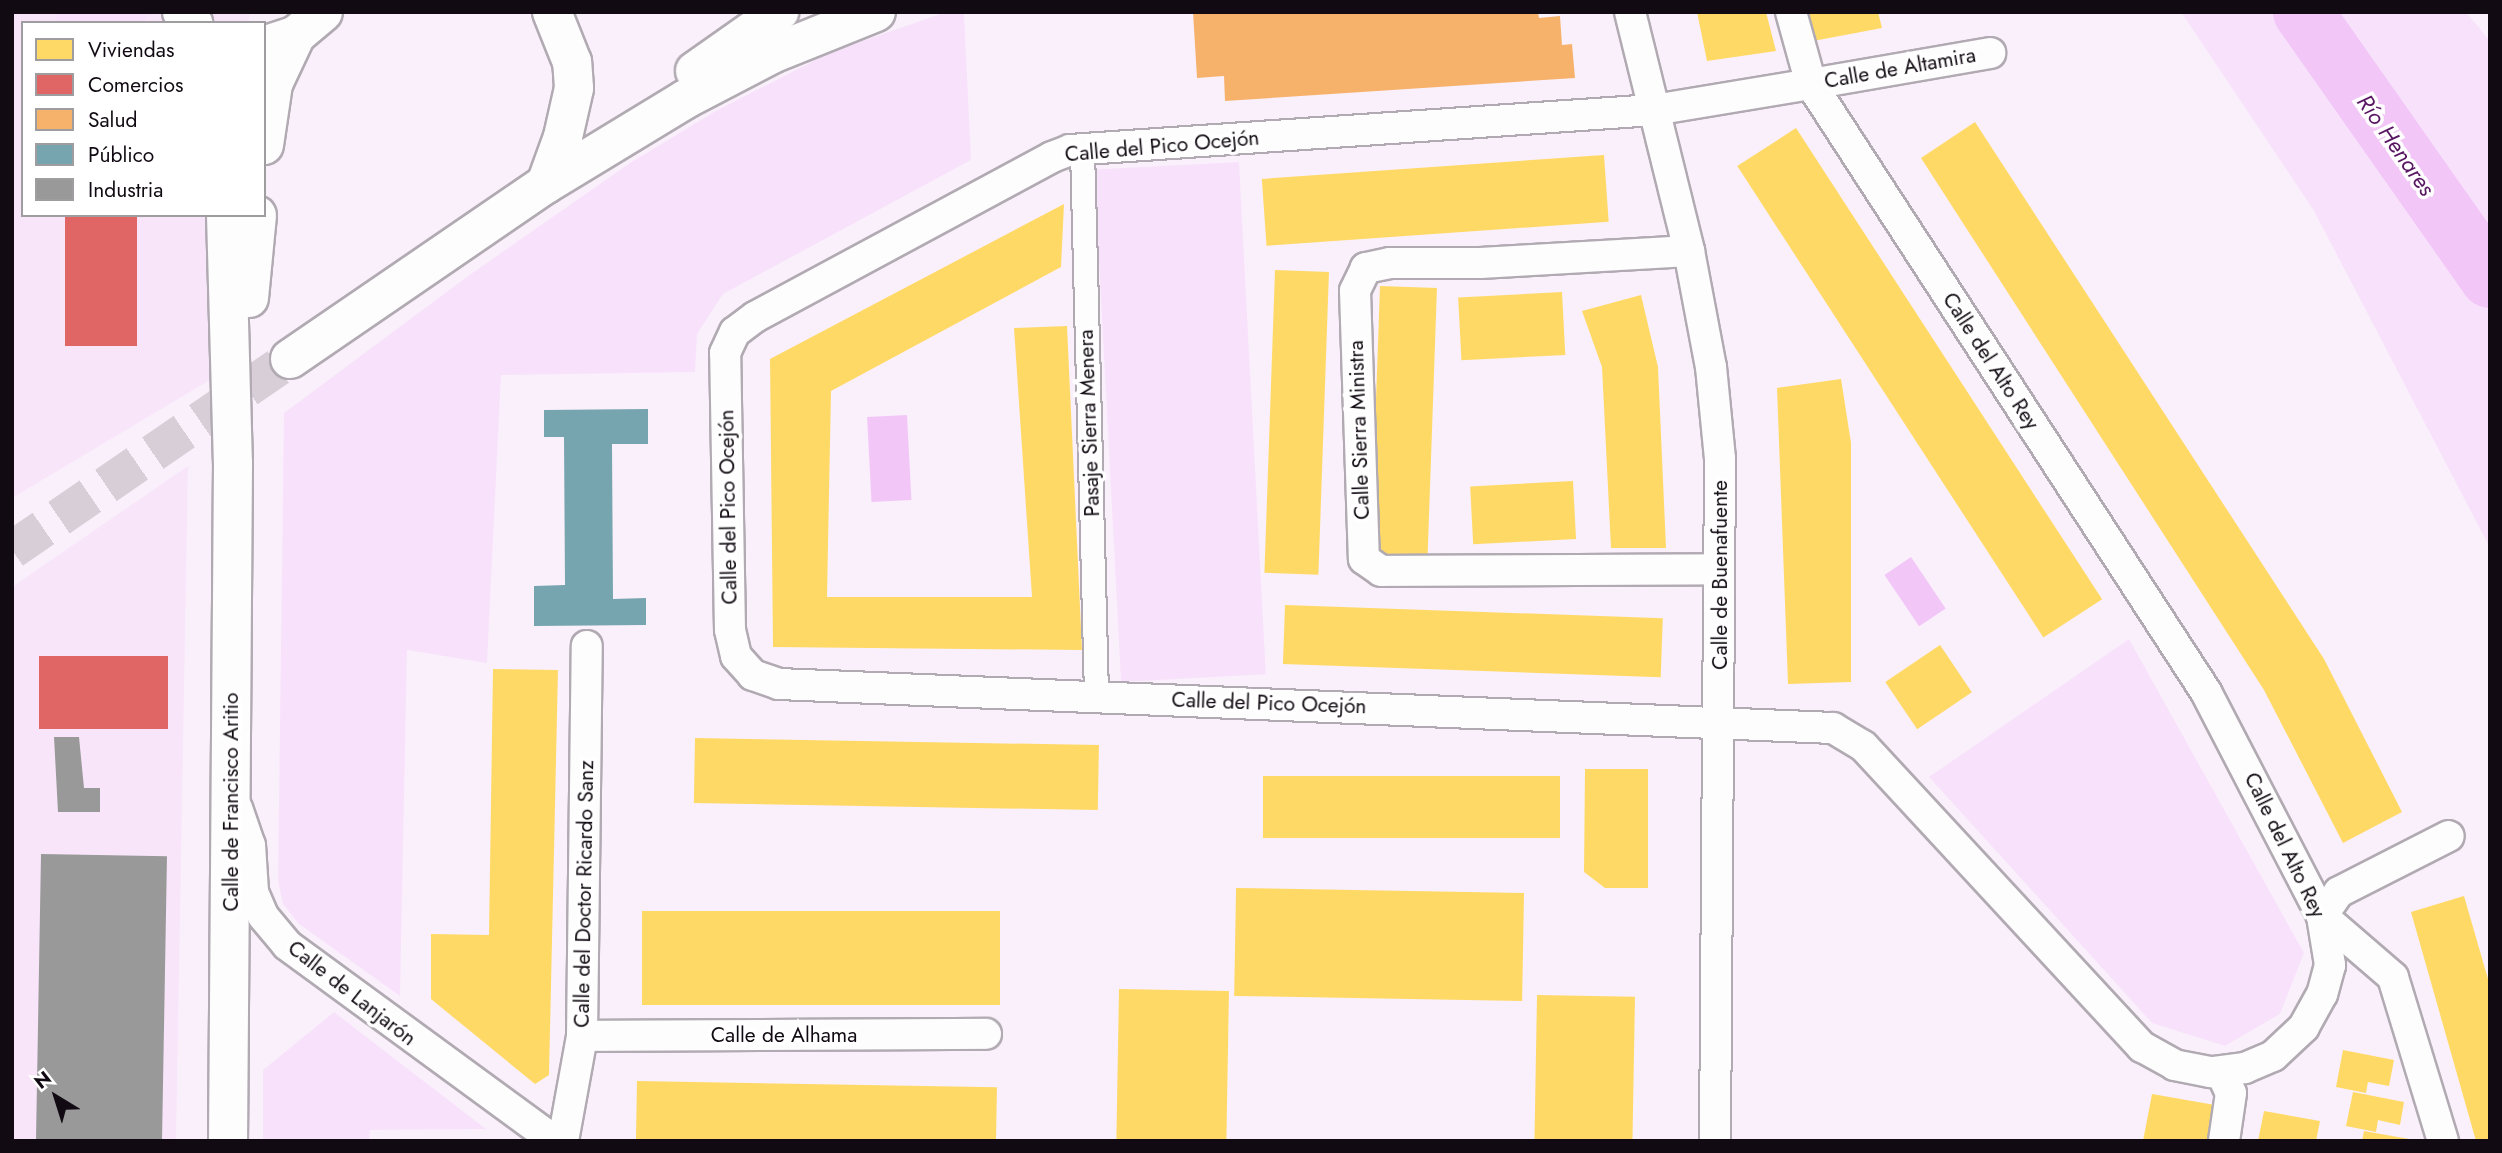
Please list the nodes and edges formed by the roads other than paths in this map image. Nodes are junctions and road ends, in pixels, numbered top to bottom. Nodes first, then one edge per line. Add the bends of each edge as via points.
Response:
1 (552, 12) edge
2 (779, 12) edge
3 (876, 12) edge
4 (1791, 12) edge
5 (1629, 14) edge
6 (295, 31) edge
7 (1990, 52) dead end
8 (1811, 84) junction
9 (1654, 110) junction
10 (266, 131) edge
11 (1082, 149) junction
12 (546, 184) junction
13 (226, 217) edge
14 (257, 217) edge
15 (1689, 251) junction
16 (290, 359) tunnel mouth
17 (233, 463) junction
18 (1719, 569) junction
19 (587, 646) dead end
20 (1096, 696) junction
21 (1720, 722) junction
22 (230, 788) junction
23 (2449, 836) dead end
24 (2322, 916) junction
25 (986, 1034) dead end
26 (583, 1036) junction
27 (2221, 1072) junction
28 (228, 1141) edge
29 (555, 1141) edge
30 (563, 1141) edge
31 (1715, 1141) edge
32 (2224, 1141) edge
33 (2443, 1141) edge

1 - 12 main road via 568,49 574,88
2 - 12 main road via 601,134
3 - 12 main road via 741,69
4 - 8 street, Calle de Altamira
5 - 9 street, Calle de Buenafuente
6 - 10 main road via 273,84
7 - 8 street, Calle de Altamira
8 - 9 street, Calle de Altamira
8 - 24 street, Calle del Alto Rey via 2206,692
9 - 11 street, Calle del Pico Ocejón
9 - 15 street, Calle de Buenafuente
11 - 20 street, Pasaje Sierra Menera
11 - 20 street, Calle del Pico Ocejón via 1041,162 735,332 725,353 730,631 736,656 753,675 770,682
12 - 16 main road
13 - 17 main road, Calle de Francisco Aritio
14 - 17 main road, Calle de Francisco Aritio
15 - 18 street, Calle de Buenafuente via 1712,367 1720,459
15 - 18 street, Calle Sierra Ministra via 1480,264 1390,263 1366,268 1355,291 1364,559 1381,571
17 - 22 main road, Calle de Francisco Aritio
18 - 21 street, Calle de Buenafuente
19 - 26 street, Calle del Doctor Ricardo Sanz
20 - 21 street, Calle del Pico Ocejón
21 - 27 street, Calle del Alto Rey via 1818,726 1846,732 2142,1047 2175,1065
21 - 31 street, Calle de Buenafuente
22 - 28 main road, Calle de Francisco Aritio
22 - 29 street, Calle de Lanjarón via 250,845 253,892 263,916 286,945
23 - 24 street via 2339,891
24 - 27 street, Calle del Alto Rey via 2330,965 2314,1012 2294,1040 2273,1056
24 - 33 street via 2393,976
25 - 26 street, Calle de Alhama
26 - 30 street, Calle del Doctor Ricardo Sanz
27 - 32 street via 2231,1093

